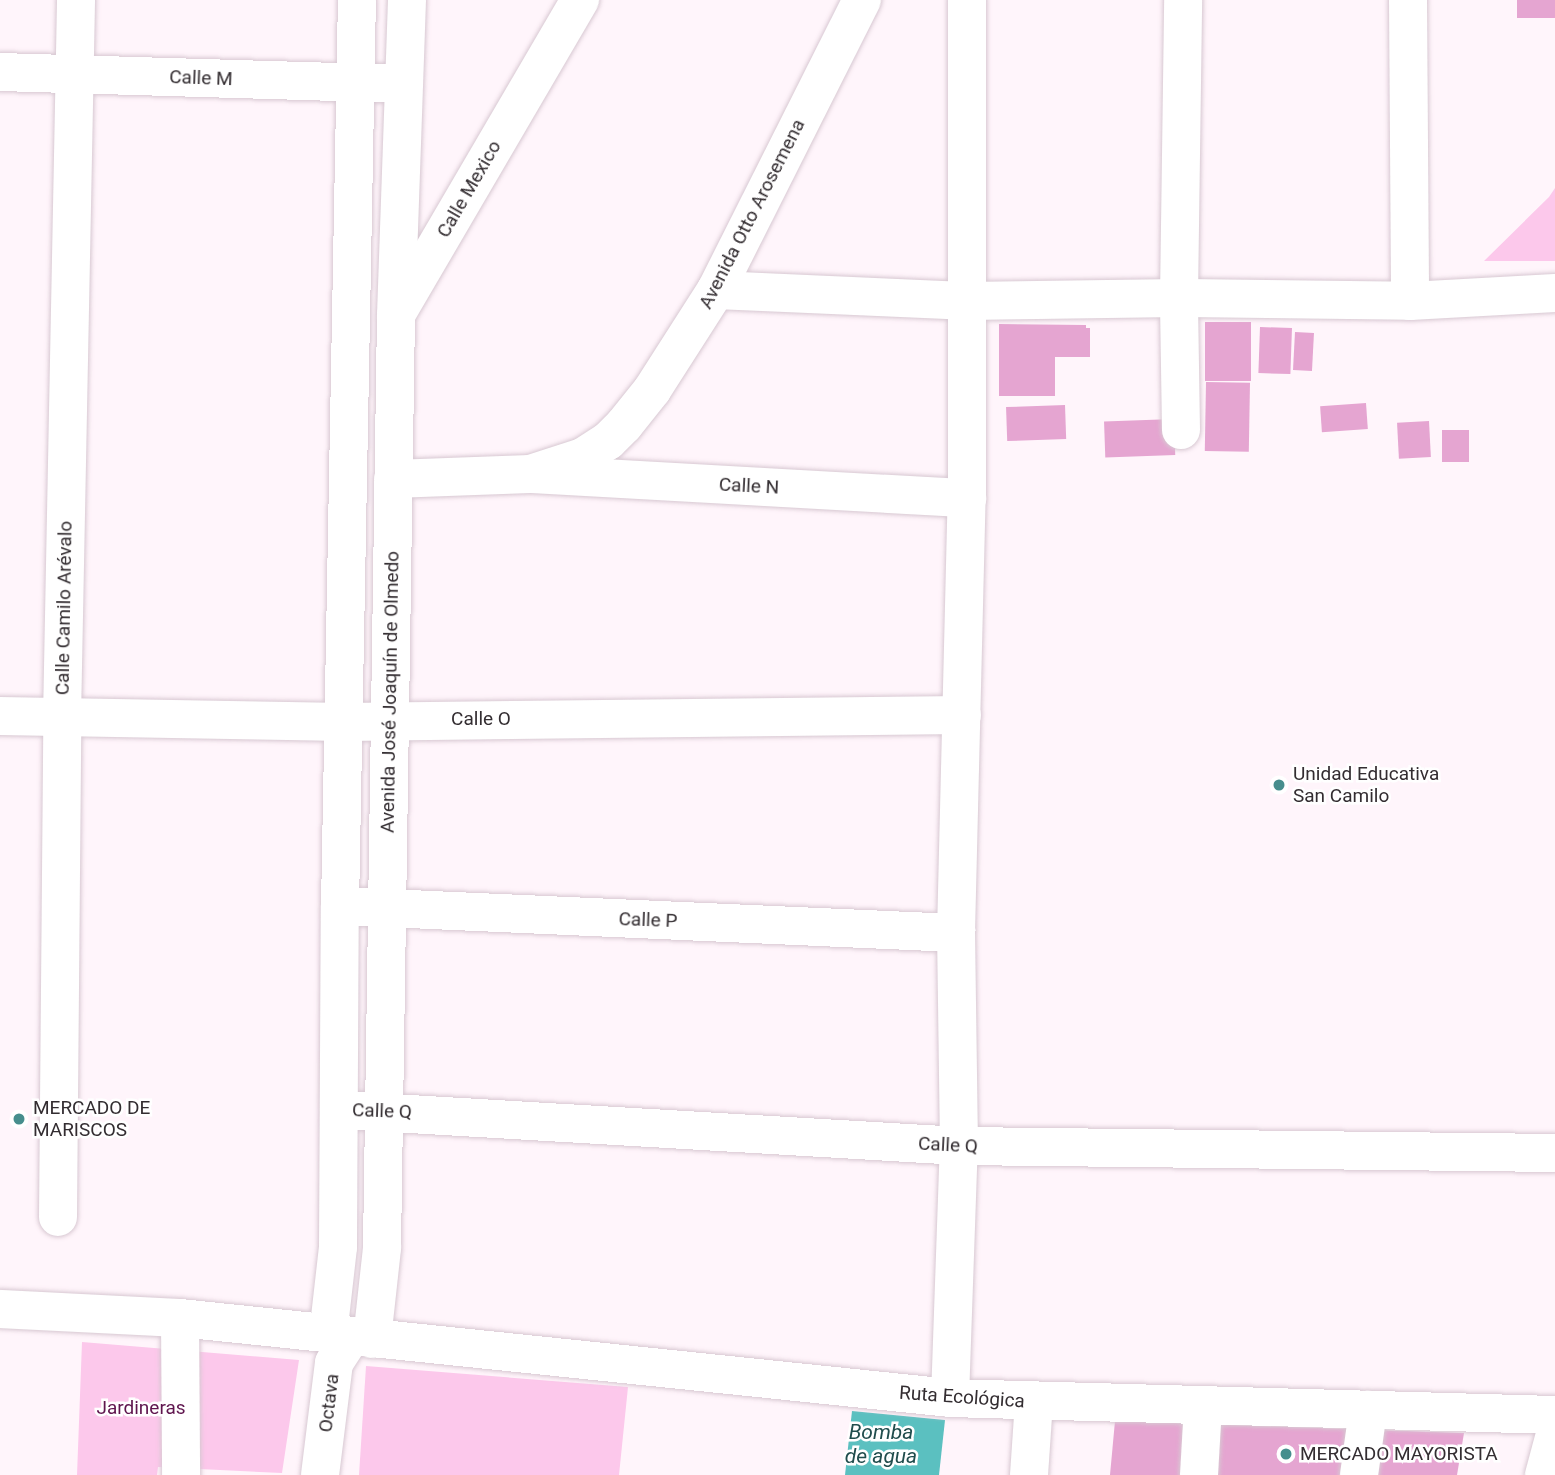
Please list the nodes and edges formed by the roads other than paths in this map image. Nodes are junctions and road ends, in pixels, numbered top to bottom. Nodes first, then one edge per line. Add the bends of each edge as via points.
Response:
1 (76, 0) edge
2 (357, 0) edge
3 (407, 0) edge
4 (580, 0) edge
5 (967, 0) edge
6 (1183, 0) edge
7 (1409, 0) edge
8 (853, 3) edge
9 (0, 72) edge
10 (73, 74) junction
11 (356, 83) junction
12 (402, 84) junction
13 (716, 290) junction
14 (1555, 293) edge
15 (1179, 298) junction
16 (965, 301) junction
17 (1410, 301) junction
18 (396, 315) junction
19 (352, 374) junction
20 (1181, 430) dead end
21 (530, 474) junction
22 (393, 479) junction
23 (967, 498) junction
24 (962, 715) junction
25 (0, 716) edge
26 (62, 718) junction
27 (388, 720) junction
28 (345, 722) junction
29 (340, 906) junction
30 (386, 910) junction
31 (956, 933) junction
32 (341, 1110) junction
33 (383, 1111) junction
34 (959, 1146) junction
35 (1555, 1153) edge
36 (58, 1217) dead end
37 (0, 1309) edge
38 (180, 1318) junction
39 (350, 1337) junction
40 (950, 1398) junction
41 (1034, 1402) junction
42 (1203, 1406) junction
43 (1368, 1410) junction
44 (1555, 1415) edge
45 (1555, 1434) edge
46 (181, 1475) edge
47 (320, 1475) edge
48 (1029, 1475) edge
49 (1199, 1475) edge
50 (1359, 1475) edge
51 (1544, 1475) edge

1 - 10 street, Calle Camilo Arévalo
2 - 11 street
3 - 12 street, Avenida José Joaquín de Olmedo
4 - 18 street, Calle Mexico
5 - 16 street
6 - 15 street
7 - 17 street
8 - 13 street, Avenida Otto Arosemena
9 - 10 street, Calle M
10 - 11 street, Calle M
10 - 26 street, Calle Camilo Arévalo
11 - 12 street, Calle M
11 - 19 street
12 - 18 street, Avenida José Joaquín de Olmedo
13 - 16 street
13 - 21 street, Avenida Otto Arosemena via 652,390 608,441 583,457
14 - 17 street
15 - 16 street
15 - 17 street
15 - 20 street
16 - 23 street
18 - 19 street, Calle Mexico
18 - 22 street, Avenida José Joaquín de Olmedo
19 - 28 street
21 - 22 street, Avenida Otto Arosemena
21 - 23 street, Calle N
22 - 27 street, Avenida José Joaquín de Olmedo
23 - 24 street
24 - 27 street, Calle O
24 - 31 street
25 - 26 street, Calle O
26 - 28 street, Calle O
26 - 36 street, Calle Camilo Arévalo
27 - 28 street, Calle O
27 - 30 street, Avenida José Joaquín de Olmedo
28 - 29 street
29 - 30 street, Calle P
29 - 32 street
30 - 31 street, Calle P
30 - 33 street, Avenida José Joaquín de Olmedo
31 - 34 street
32 - 33 street, Calle Q
32 - 39 street via 338,1247
33 - 34 street, Calle Q
33 - 39 street, Avenida José Joaquín de Olmedo via 382,1248
34 - 35 street, Calle Q
34 - 40 street
37 - 38 street
38 - 39 street
38 - 46 street
39 - 40 street, Ruta Ecológica
39 - 47 street, Octava via 334,1363
40 - 41 street, Ruta Ecológica
41 - 42 street, Ruta Ecológica
41 - 48 street
42 - 43 street, Ruta Ecológica
42 - 49 street
43 - 44 street, Ruta Ecológica
43 - 50 street
45 - 51 street

